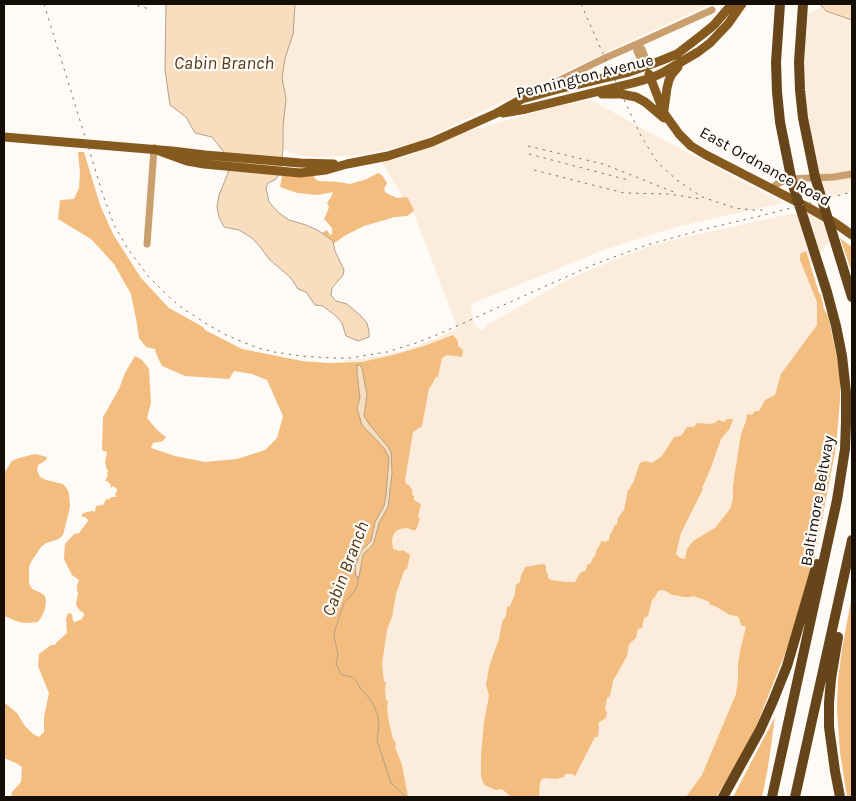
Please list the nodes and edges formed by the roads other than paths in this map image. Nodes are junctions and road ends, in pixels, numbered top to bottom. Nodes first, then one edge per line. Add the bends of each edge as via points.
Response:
1 (732, 4) edge
2 (742, 4) edge
3 (780, 4) edge
4 (803, 4) edge
5 (712, 10) dead end
6 (637, 44) junction
7 (682, 62) junction
8 (646, 66) junction
9 (651, 78) junction
10 (584, 94) junction
11 (522, 99) junction
12 (497, 113) junction
13 (664, 113) junction
14 (671, 124) junction
15 (4, 137) edge
16 (154, 149) junction
17 (346, 164) junction
18 (852, 174) edge
19 (771, 189) junction
20 (852, 235) edge
21 (147, 244) dead end
22 (852, 297) edge
23 (845, 449) junction
24 (852, 540) edge
25 (852, 564) edge
26 (723, 797) edge
27 (772, 797) edge
28 (795, 797) edge
29 (840, 797) edge

1 - 8 main road, Pennington Avenue via 691,44
2 - 7 main road, Pennington Avenue via 710,43
3 - 23 highway, Baltimore Beltway via 776,62 780,122 792,182 836,326 842,356 846,392
4 - 22 highway via 799,62 803,118 815,177
5 - 6 street
6 - 8 street, East Ordnance Road via 645,56
6 - 11 street
7 - 9 main road, Pennington Avenue
7 - 13 main road via 669,80
8 - 9 main road, East Ordnance Road
8 - 11 main road, Pennington Avenue
9 - 10 main road, Pennington Avenue
9 - 13 main road, East Ordnance Road
10 - 12 main road, Pennington Avenue
10 - 14 main road via 611,93 636,97
11 - 12 main road, Pennington Avenue
12 - 17 main road, Pennington Avenue via 407,151
13 - 14 main road, East Ordnance Road
14 - 19 main road, East Ordnance Road via 691,146
15 - 16 main road, Pennington Avenue
16 - 17 main road, Pennington Avenue via 300,164
16 - 17 main road, Pennington Avenue via 187,161 285,172 312,172
16 - 21 street
18 - 19 street via 788,179
19 - 20 main road, East Ordnance Road via 826,217
23 - 26 highway via 823,543 787,666 760,730
23 - 27 highway, Baltimore Beltway via 834,518
24 - 28 highway
25 - 29 highway via 829,703 831,747

